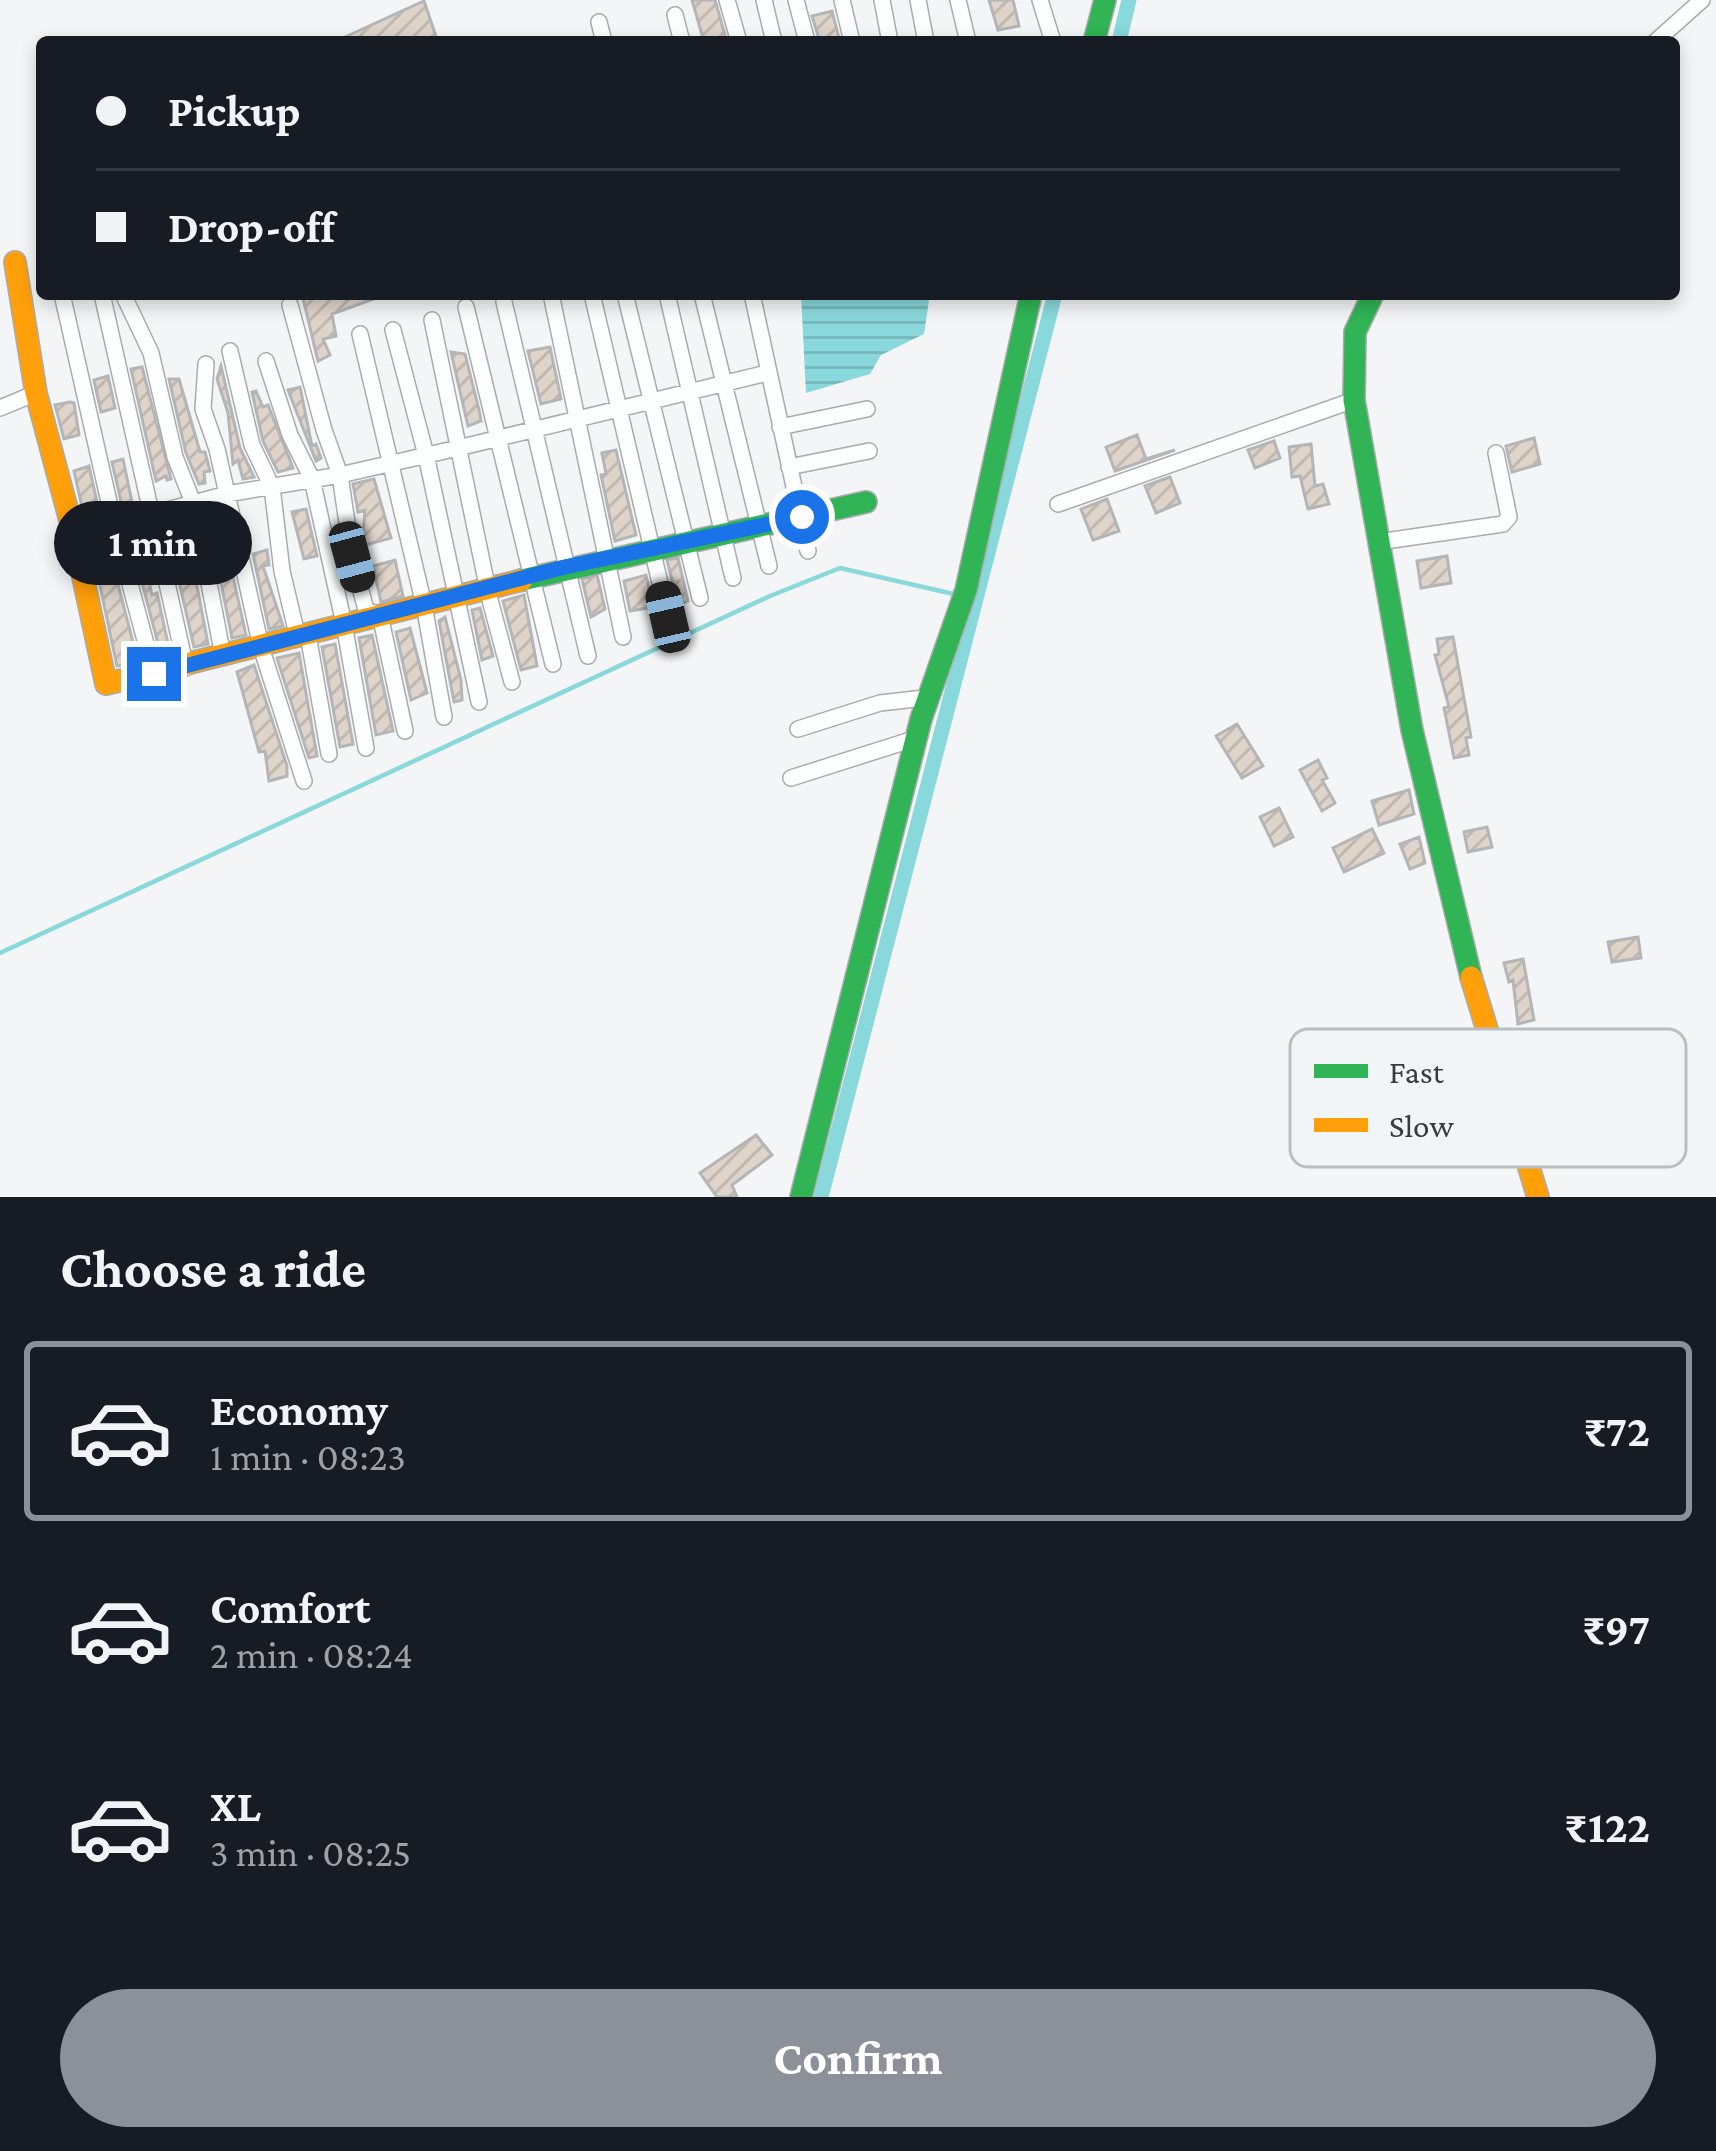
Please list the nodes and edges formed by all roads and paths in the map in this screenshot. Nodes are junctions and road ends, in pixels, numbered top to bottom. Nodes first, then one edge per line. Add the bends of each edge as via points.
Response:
1 (727, 0) edge
2 (764, 0) edge
3 (796, 0) edge
4 (842, 0) edge
5 (881, 0) edge
6 (918, 0) edge
7 (958, 0) edge
8 (1040, 0) edge
9 (1105, 0) edge
10 (1702, 0) edge
11 (675, 15) dead end
12 (599, 22) dead end
13 (602, 36) edge
14 (680, 36) edge
15 (737, 36) edge
16 (773, 36) edge
17 (805, 36) edge
18 (851, 36) edge
19 (889, 36) edge
20 (925, 36) edge
21 (967, 36) edge
22 (1051, 36) edge
23 (1096, 36) edge
24 (1661, 36) edge
25 (15, 262) dead end
26 (63, 300) edge
27 (103, 300) edge
28 (126, 300) edge
29 (551, 300) edge
30 (593, 300) edge
31 (626, 300) edge
32 (668, 300) edge
33 (704, 300) edge
34 (753, 300) edge
35 (1030, 300) edge
36 (1370, 300) edge
37 (504, 302) dead end
38 (290, 305) dead end
39 (466, 307) dead end
40 (433, 320) dead end
41 (394, 330) dead end
42 (360, 334) dead end
43 (230, 351) dead end
44 (266, 362) dead end
45 (206, 364) dead end
46 (767, 373) junction
47 (723, 383) junction
48 (691, 392) junction
49 (35, 393) junction
50 (1354, 400) junction
51 (650, 401) junction
52 (0, 408) edge
53 (619, 409) junction
54 (866, 409) dead end
55 (576, 419) junction
56 (780, 427) junction
57 (532, 428) junction
58 (497, 437) junction
59 (458, 448) junction
60 (868, 451) dead end
61 (1496, 453) dead end
62 (427, 455) junction
63 (392, 463) junction
64 (789, 467) junction
65 (340, 475) junction
66 (312, 478) junction
67 (272, 487) junction
68 (227, 494) junction
69 (866, 502) dead end
70 (1058, 504) dead end
71 (194, 505) junction
72 (154, 516) junction
73 (802, 517) junction
74 (114, 524) junction
75 (759, 526) junction
76 (722, 534) junction
77 (74, 535) junction
78 (686, 542) junction
79 (1378, 542) junction
80 (651, 548) junction
81 (808, 551) dead end
82 (608, 558) junction
83 (769, 566) dead end
84 (565, 567) junction
85 (532, 577) junction
86 (734, 578) dead end
87 (488, 590) junction
88 (457, 598) junction
89 (700, 598) dead end
90 (424, 605) junction
91 (380, 615) junction
92 (668, 617) dead end
93 (344, 624) junction
94 (308, 635) junction
95 (623, 637) dead end
96 (261, 646) junction
97 (223, 656) junction
98 (588, 656) dead end
99 (553, 664) dead end
100 (185, 668) junction
101 (154, 674) junction
102 (512, 682) dead end
103 (924, 698) junction
104 (479, 702) dead end
105 (444, 717) dead end
106 (405, 730) dead end
107 (798, 730) dead end
108 (917, 738) junction
109 (366, 748) dead end
110 (329, 754) dead end
111 (791, 778) dead end
112 (304, 781) dead end
113 (1489, 1029) edge
114 (1529, 1167) edge
115 (801, 1197) edge
116 (1538, 1197) edge

1 - 15 street
2 - 16 street
3 - 17 street
4 - 18 street
5 - 19 street
6 - 20 street
7 - 21 street
8 - 22 street
9 - 23 street
10 - 24 street
11 - 14 street
12 - 13 street
25 - 49 street
26 - 74 street
27 - 72 street
28 - 71 street via 151,352
29 - 55 street
30 - 53 street
31 - 51 street
32 - 48 street
33 - 47 street
34 - 46 street
35 - 103 street via 963,599
36 - 50 street via 1353,334
37 - 57 street
38 - 65 street
39 - 58 street
40 - 59 street
41 - 62 street
42 - 63 street
43 - 67 street via 252,445
44 - 66 street
45 - 68 street via 203,409
46 - 47 street
46 - 56 street
47 - 48 street
47 - 75 street
48 - 51 street
48 - 76 street
49 - 52 street
49 - 77 street
50 - 70 street
50 - 79 street
51 - 53 street
51 - 78 street
53 - 55 street
53 - 80 street
54 - 56 street
55 - 57 street
55 - 82 street
56 - 64 street
57 - 58 street
57 - 84 street
58 - 59 street
58 - 85 street
59 - 62 street
59 - 87 street
60 - 64 street
61 - 79 street via 1509,517 1503,524
62 - 63 street
62 - 88 street
63 - 65 street
63 - 90 street
64 - 73 street
65 - 66 street
65 - 91 street via 366,610
66 - 67 street
66 - 93 street
67 - 68 street
67 - 94 street via 296,630
68 - 71 street
68 - 96 street
69 - 73 street
71 - 72 street
71 - 97 street
72 - 74 street
72 - 100 street
73 - 75 street
73 - 81 street
74 - 77 street
74 - 101 street
75 - 76 street
75 - 83 street
76 - 78 street
76 - 86 street
77 - 101 street via 106,684
78 - 80 street
78 - 89 street
79 - 113 street via 1435,841
80 - 82 street
80 - 92 street
82 - 84 street
82 - 95 street
84 - 85 street
84 - 98 street
85 - 87 street
85 - 99 street
87 - 88 street
87 - 102 street
88 - 90 street
88 - 104 street
90 - 91 street
90 - 105 street
91 - 93 street
91 - 106 street
93 - 94 street
93 - 109 street
94 - 96 street
94 - 110 street
96 - 97 street
96 - 112 street
97 - 100 street
100 - 101 street
103 - 107 street
103 - 108 street
108 - 111 street
108 - 115 street
114 - 116 street

